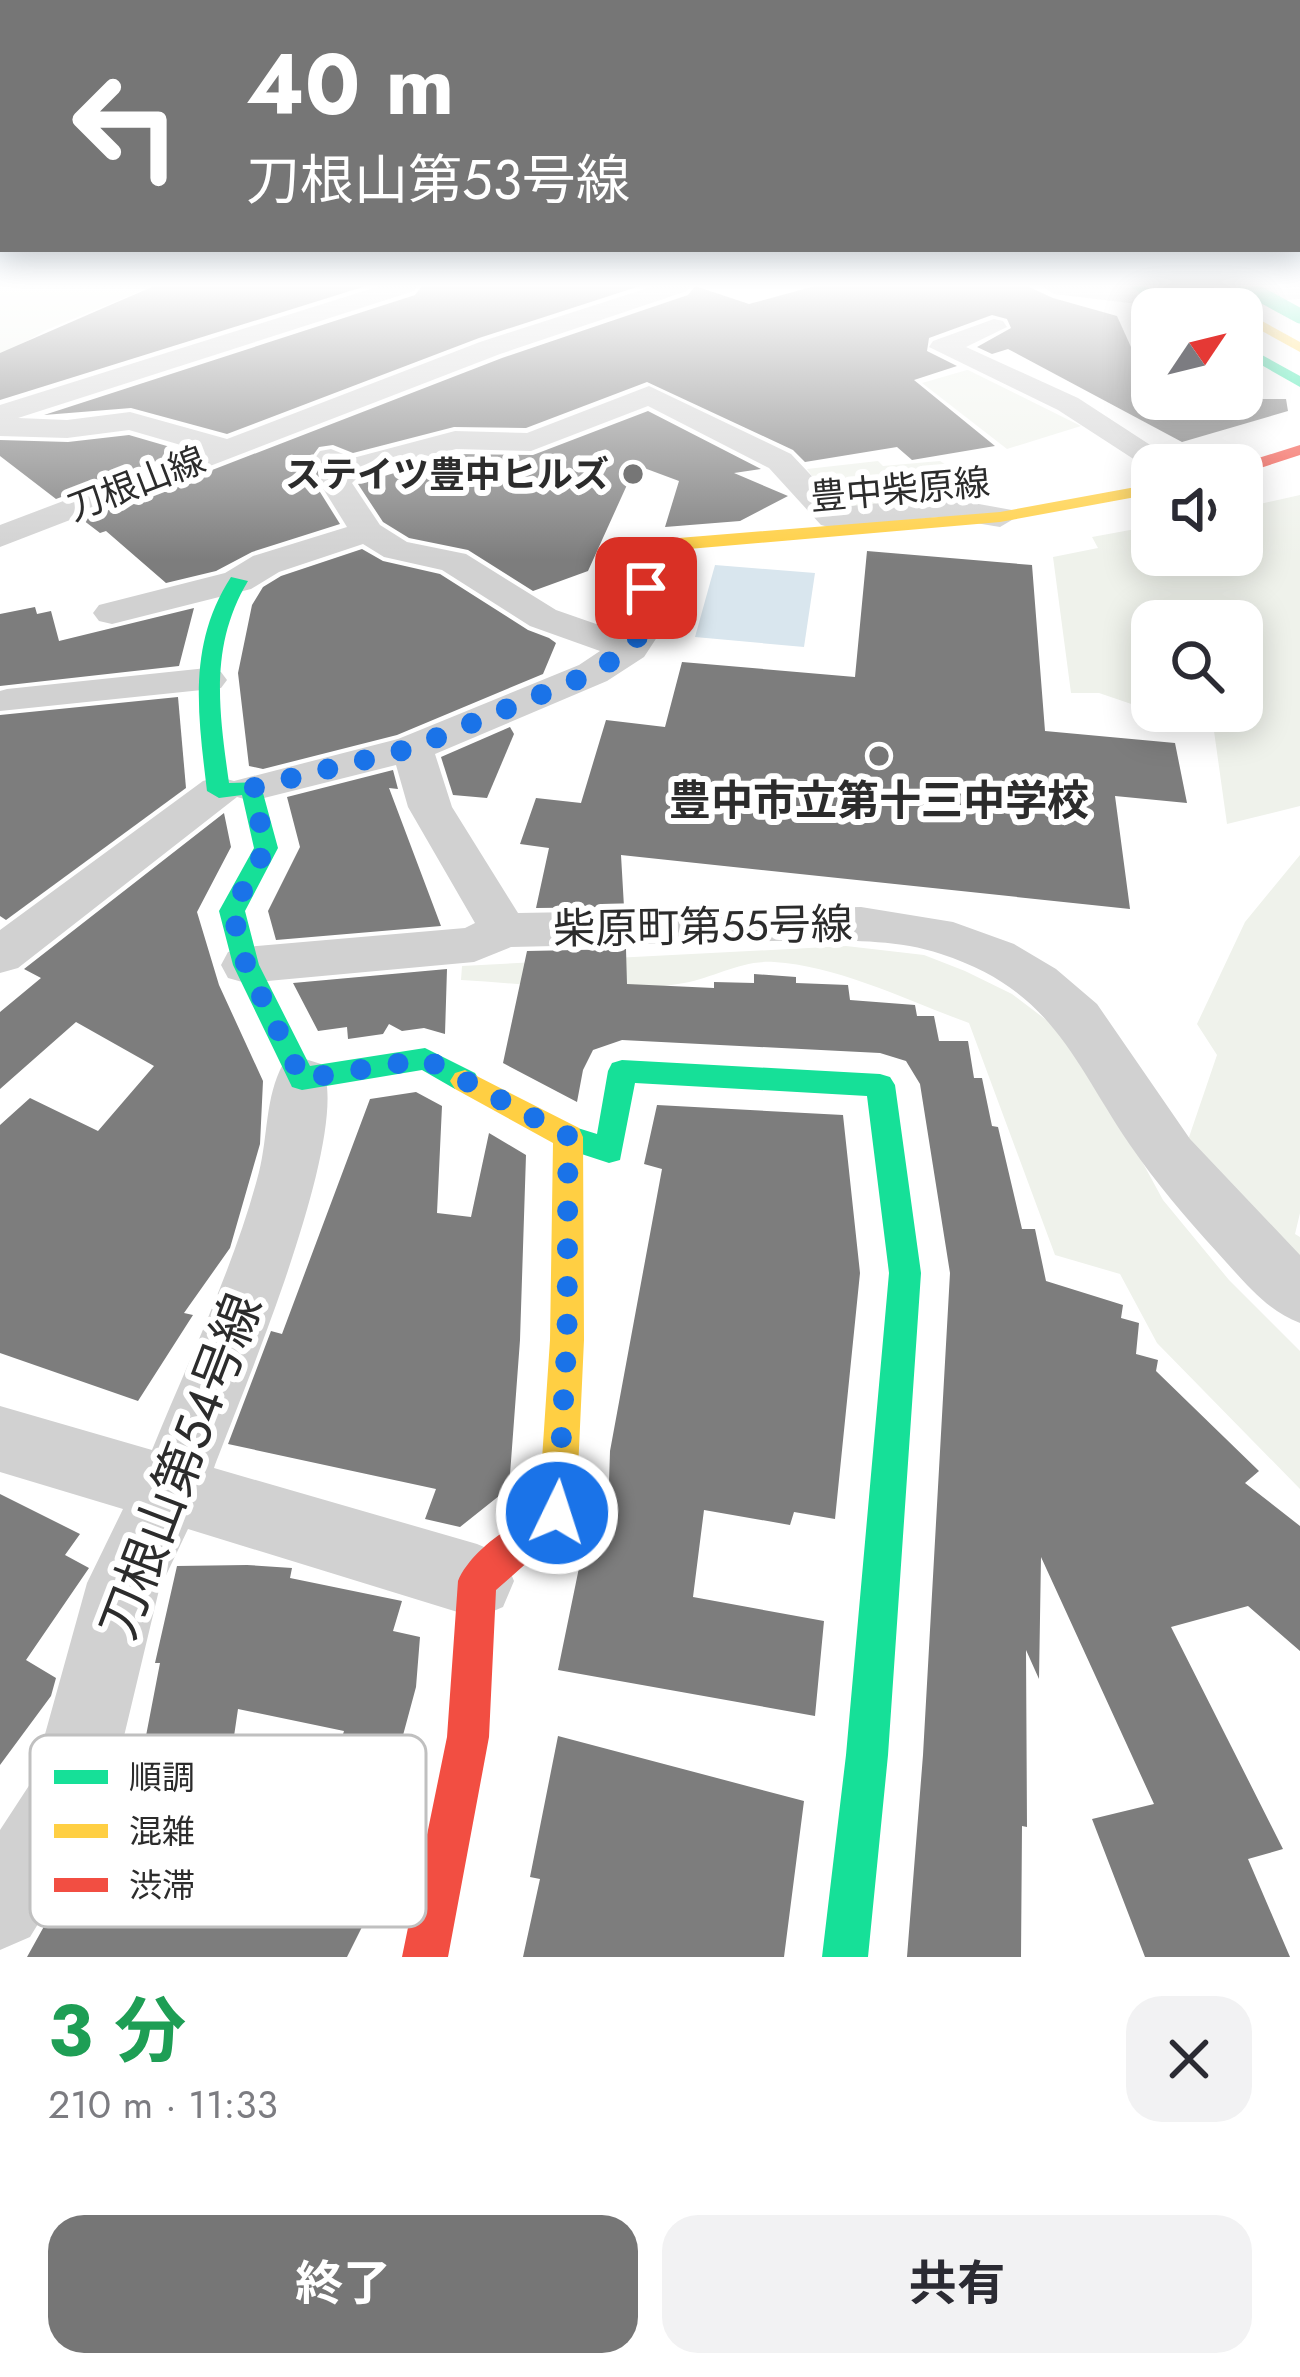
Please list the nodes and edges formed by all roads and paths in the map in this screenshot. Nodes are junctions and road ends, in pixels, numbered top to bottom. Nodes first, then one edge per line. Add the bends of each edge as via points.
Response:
1 (118, 377) edge
2 (415, 377) edge
3 (1010, 377) edge
4 (0, 415) edge
5 (0, 427) edge
6 (284, 429) junction
7 (1132, 444) edge
8 (226, 448) junction
9 (1300, 450) edge
10 (1263, 461) edge
11 (348, 469) junction
12 (1131, 493) edge
13 (1000, 517) junction
14 (367, 532) junction
15 (0, 537) edge
16 (654, 546) joint
17 (238, 581) junction
18 (112, 613) dead end
19 (629, 649) junction
20 (208, 680) junction
21 (7, 701) dead end
22 (412, 748) junction
23 (236, 789) junction
24 (502, 930) junction
25 (0, 955) edge
26 (246, 965) junction
27 (302, 1079) junction
28 (568, 1136) junction
29 (1300, 1295) edge
30 (0, 1439) edge
31 (171, 1488) junction
32 (476, 1581) junction
33 (85, 1735) edge
34 (30, 1859) edge
35 (0, 1907) edge
36 (425, 1957) edge
37 (845, 1957) edge

1 - 4 street
2 - 6 street, 刀根山線
3 - 7 street
5 - 8 street via 130,421
6 - 8 street, 刀根山線
6 - 11 street
8 - 15 street, 刀根山線
9 - 10 main road
11 - 13 street via 455,440 531,442 650,395 780,460 833,518 940,507
11 - 14 street via 334,482
12 - 13 main road, 豊中柴原線
13 - 16 main road, 豊中柴原線
14 - 17 street
14 - 19 street via 396,550 453,562 543,618
16 - 19 street via 643,557 650,619
17 - 18 street
17 - 20 main road via 217,611
19 - 22 street via 593,673
20 - 21 street
20 - 23 main road
22 - 23 street
22 - 24 street, 柴原町第55号線 via 430,807
23 - 25 street
23 - 26 main road via 266,848 232,911
24 - 26 street via 474,945
24 - 29 street, 柴原町第55号線 via 862,920 978,947 1041,983 1082,1021 1150,1130 1224,1222
26 - 27 main road
27 - 28 main road via 425,1059
27 - 31 street, 刀根山第54号線 via 288,1172 259,1266
28 - 32 main road via 557,1513
28 - 37 main road via 609,1151 622,1071 880,1085 904,1273
30 - 31 street
31 - 32 street
31 - 33 street, 刀根山第54号線 via 124,1583
32 - 36 main road via 468,1737
34 - 35 street, 刀根山第54号線

